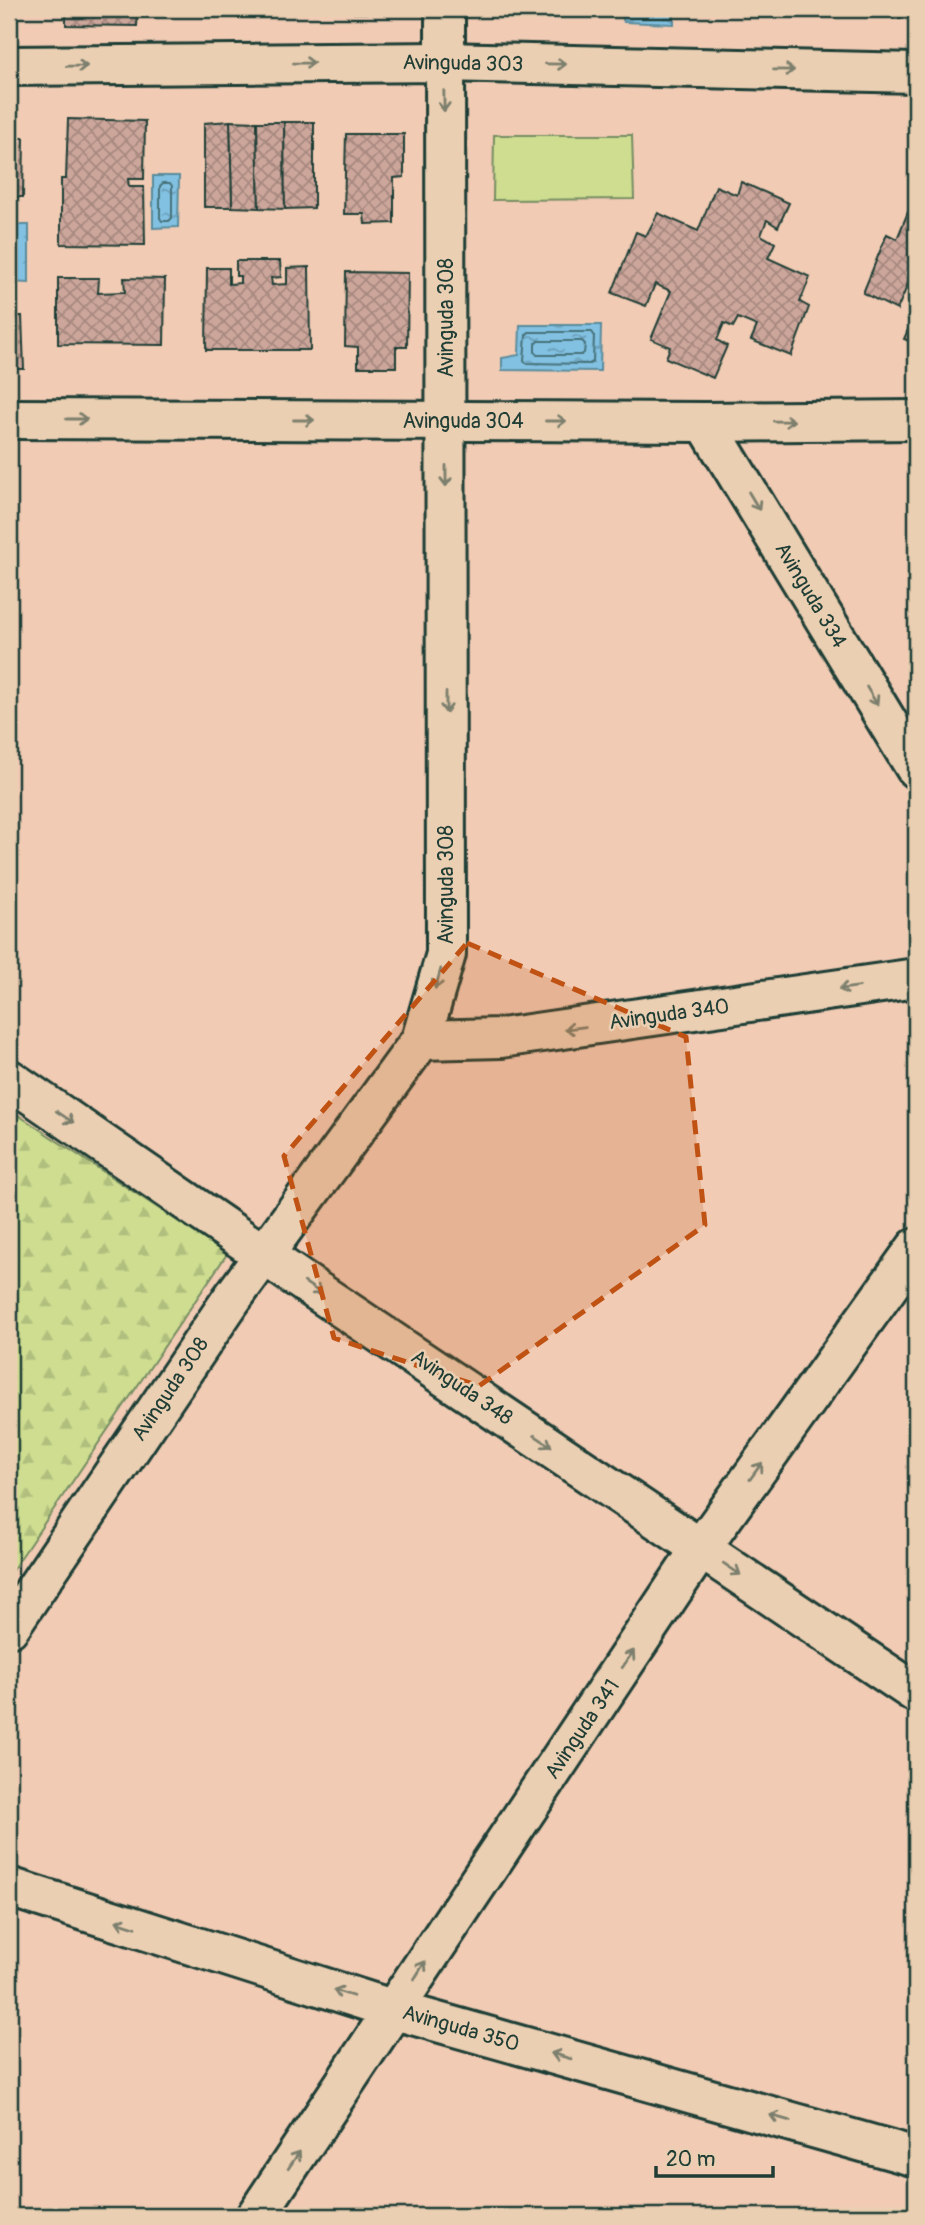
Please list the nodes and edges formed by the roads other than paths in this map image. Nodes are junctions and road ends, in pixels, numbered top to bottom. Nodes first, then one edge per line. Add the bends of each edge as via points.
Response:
1 (444, 9) edge
2 (443, 62) junction
3 (9, 66) edge
4 (916, 73) edge
5 (9, 419) edge
6 (446, 420) junction
7 (916, 420) edge
8 (705, 422) junction
9 (916, 769) edge
10 (916, 978) edge
11 (421, 1040) junction
12 (9, 1079) edge
13 (916, 1248) edge
14 (264, 1254) junction
15 (701, 1548) junction
16 (9, 1628) edge
17 (916, 1693) edge
18 (9, 1887) edge
19 (395, 2010) junction
20 (916, 2157) edge
21 (256, 2216) edge

1 - 2 street, Avinguda 308
3 -> 2 street, Avinguda 303
2 -> 4 street, Avinguda 303
2 -> 6 street, Avinguda 308
5 -> 6 street, Avinguda 304
6 -> 8 street, Avinguda 304
6 -> 11 street, Avinguda 308 via 446,954
8 -> 7 street, Avinguda 304
8 -> 9 street, Avinguda 334
10 -> 11 street, Avinguda 340 via 500,1038
11 - 14 street, Avinguda 308
12 -> 14 street, Avinguda 348
15 -> 13 street, Avinguda 341
14 -> 15 street, Avinguda 348
14 - 16 street, Avinguda 308
15 -> 17 street, Avinguda 348
19 -> 15 street, Avinguda 341
19 -> 18 street, Avinguda 350
20 -> 19 street, Avinguda 350
21 -> 19 street, Avinguda 341

